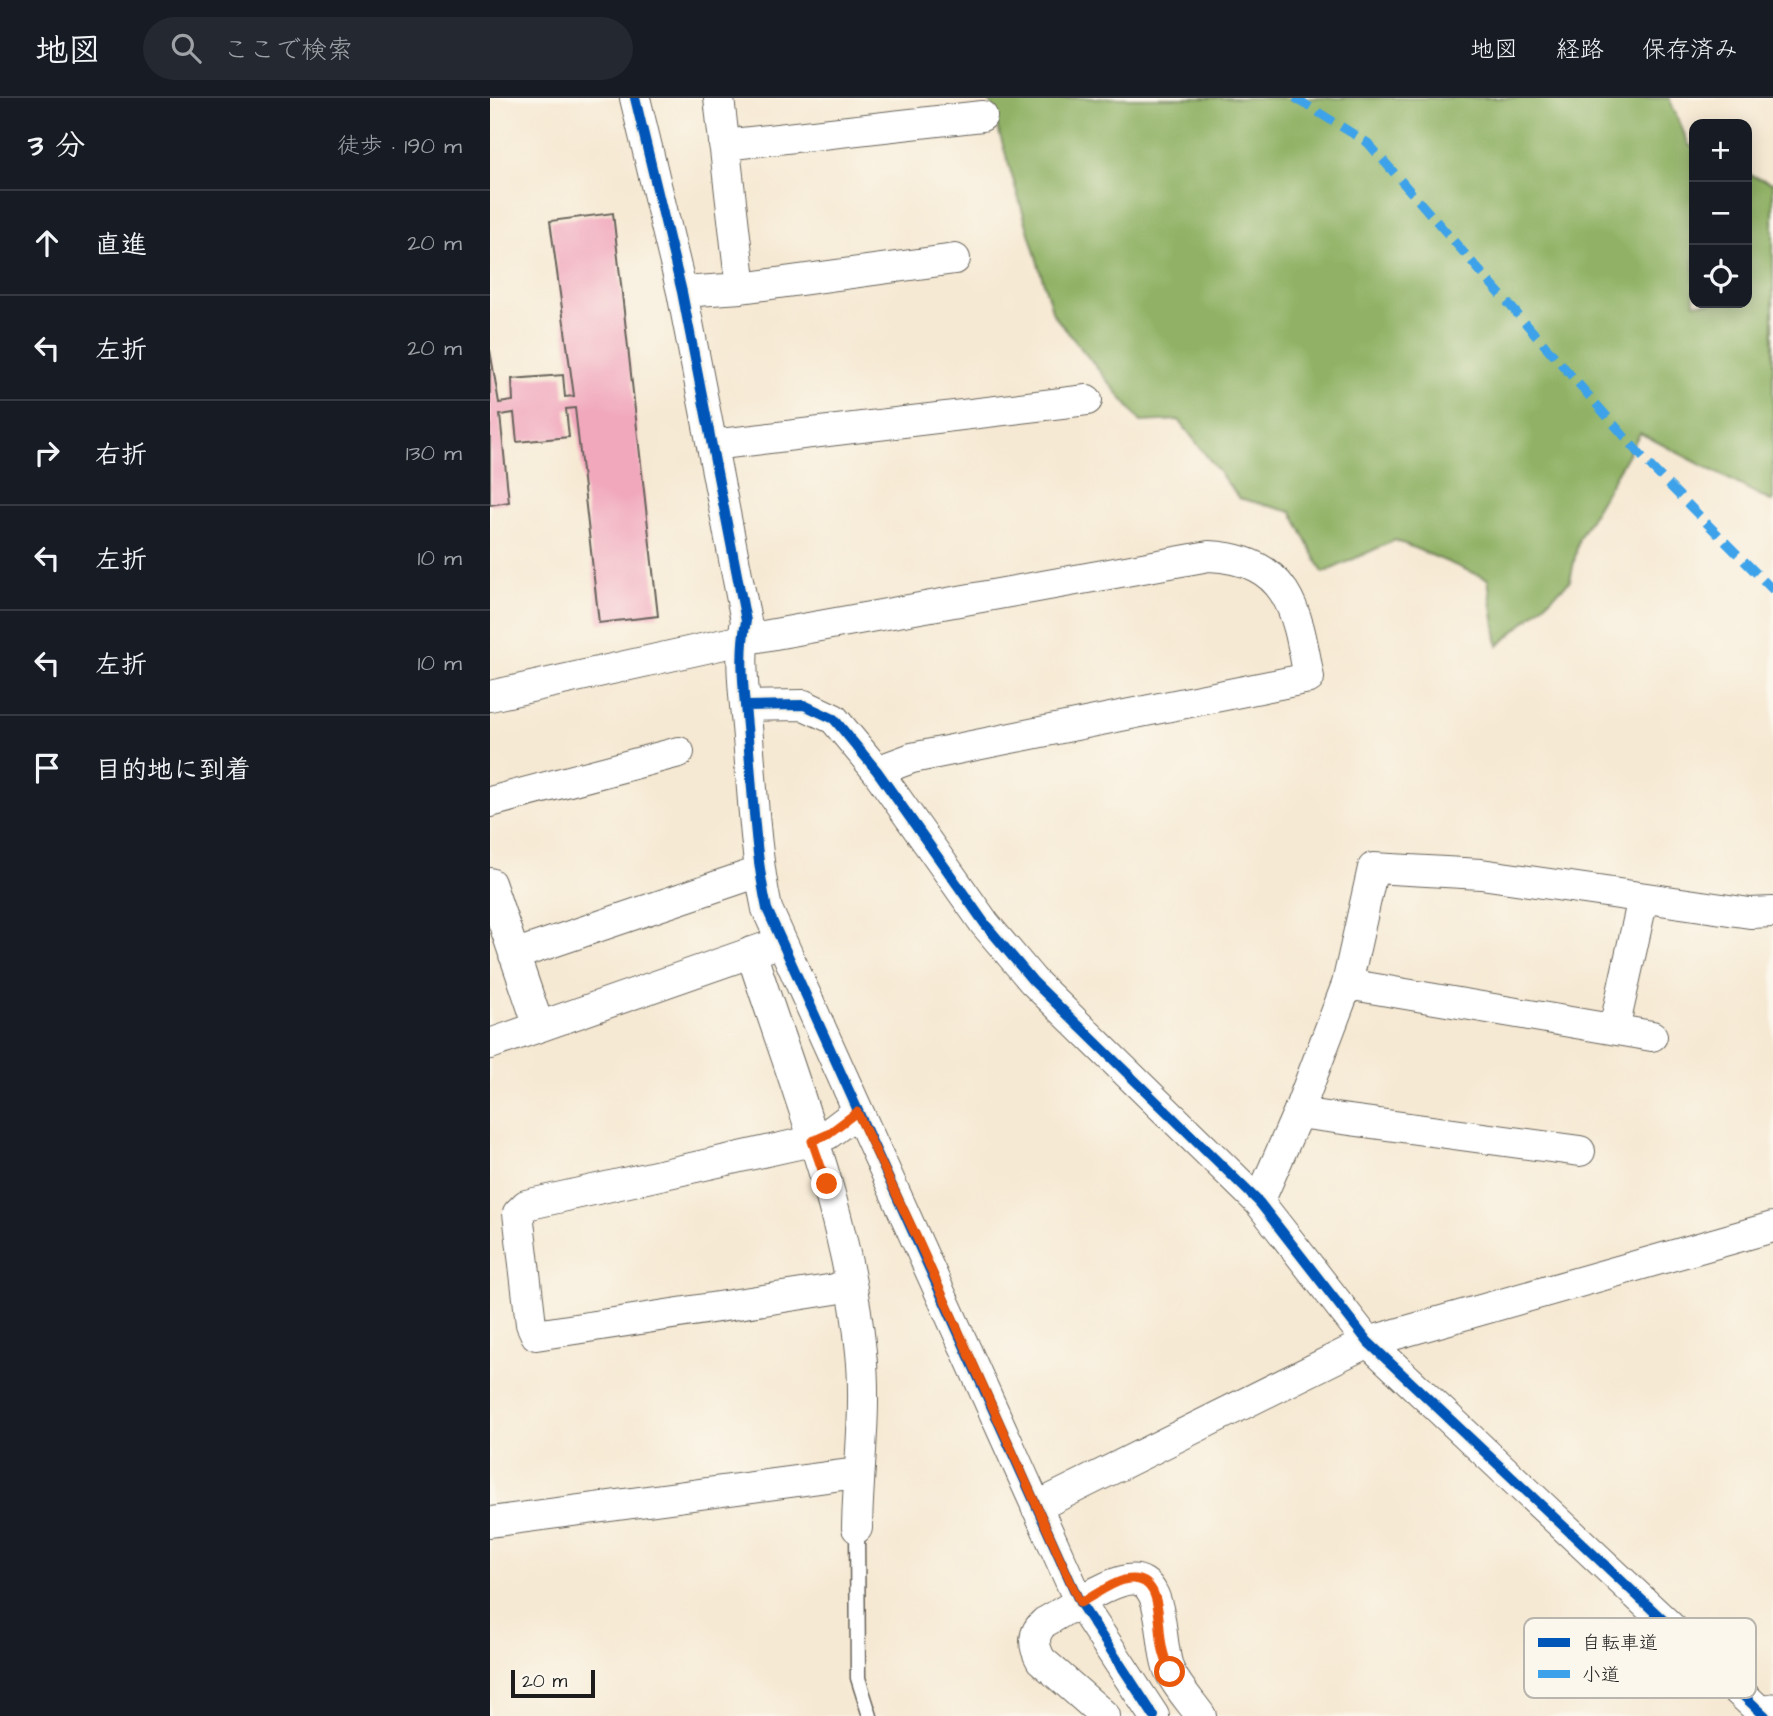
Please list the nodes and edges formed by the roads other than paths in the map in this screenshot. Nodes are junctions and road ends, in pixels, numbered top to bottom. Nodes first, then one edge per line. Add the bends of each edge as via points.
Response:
1 (635, 98) edge
2 (719, 98) edge
3 (982, 116) dead end
4 (724, 145) junction
5 (955, 260) dead end
6 (741, 288) junction
7 (682, 292) junction
8 (1087, 400) dead end
9 (712, 445) junction
10 (742, 640) junction
11 (490, 696) edge
12 (746, 706) junction
13 (679, 752) dead end
14 (877, 771) junction
15 (490, 802) edge
16 (759, 872) junction
17 (490, 883) edge
18 (1643, 898) junction
19 (1773, 912) edge
20 (780, 942) junction
21 (751, 952) junction
22 (514, 955) junction
23 (1348, 984) junction
24 (539, 1027) junction
25 (1614, 1029) junction
26 (1653, 1036) dead end
27 (490, 1044) edge
28 (857, 1112) junction
29 (1298, 1113) junction
30 (812, 1141) junction
31 (1580, 1152) dead end
32 (1259, 1202) junction
33 (1773, 1227) edge
34 (850, 1282) junction
35 (1368, 1342) junction
36 (858, 1473) junction
37 (1037, 1507) junction
38 (490, 1522) edge
39 (857, 1528) joint
40 (1080, 1603) junction
41 (1661, 1618) edge
42 (1746, 1698) edge
43 (1773, 1712) edge
44 (870, 1716) edge
45 (1105, 1716) edge
46 (1154, 1716) edge
47 (1201, 1716) edge
48 (1765, 1716) edge

1 - 7 street
2 - 4 street
3 - 4 street
4 - 6 street
5 - 6 street
6 - 7 street
7 - 9 street
8 - 9 street
9 - 10 street via 746,621
10 - 11 street
10 - 12 street
10 - 14 street via 1209,556 1257,564 1288,598 1298,617 1309,678 912,758
12 - 14 street via 804,705 821,711 846,732
12 - 16 street
13 - 15 street
14 - 32 street via 945,870 1033,981
16 - 20 street
16 - 22 street
17 - 22 street
18 - 19 street via 1750,914
18 - 23 street via 1480,874 1373,868
18 - 25 street
20 - 21 street
20 - 28 street
21 - 24 street
21 - 30 street
22 - 24 street
23 - 25 street
23 - 29 street
24 - 27 street
25 - 26 street
28 - 30 street
28 - 37 street
29 - 31 street
29 - 32 street
30 - 34 street
30 - 34 street via 526,1205 518,1213 531,1324 536,1335 835,1289
32 - 35 street
33 - 35 street
34 - 36 street via 862,1355
35 - 37 street
35 - 41 street
36 - 38 street
36 - 39 street
37 - 40 street
39 - 44 lane via 858,1678
40 - 45 street via 1038,1628 1035,1650
40 - 46 street
40 - 47 street via 1124,1580 1147,1583 1154,1590 1170,1672
42 - 48 street
43 - 48 street

